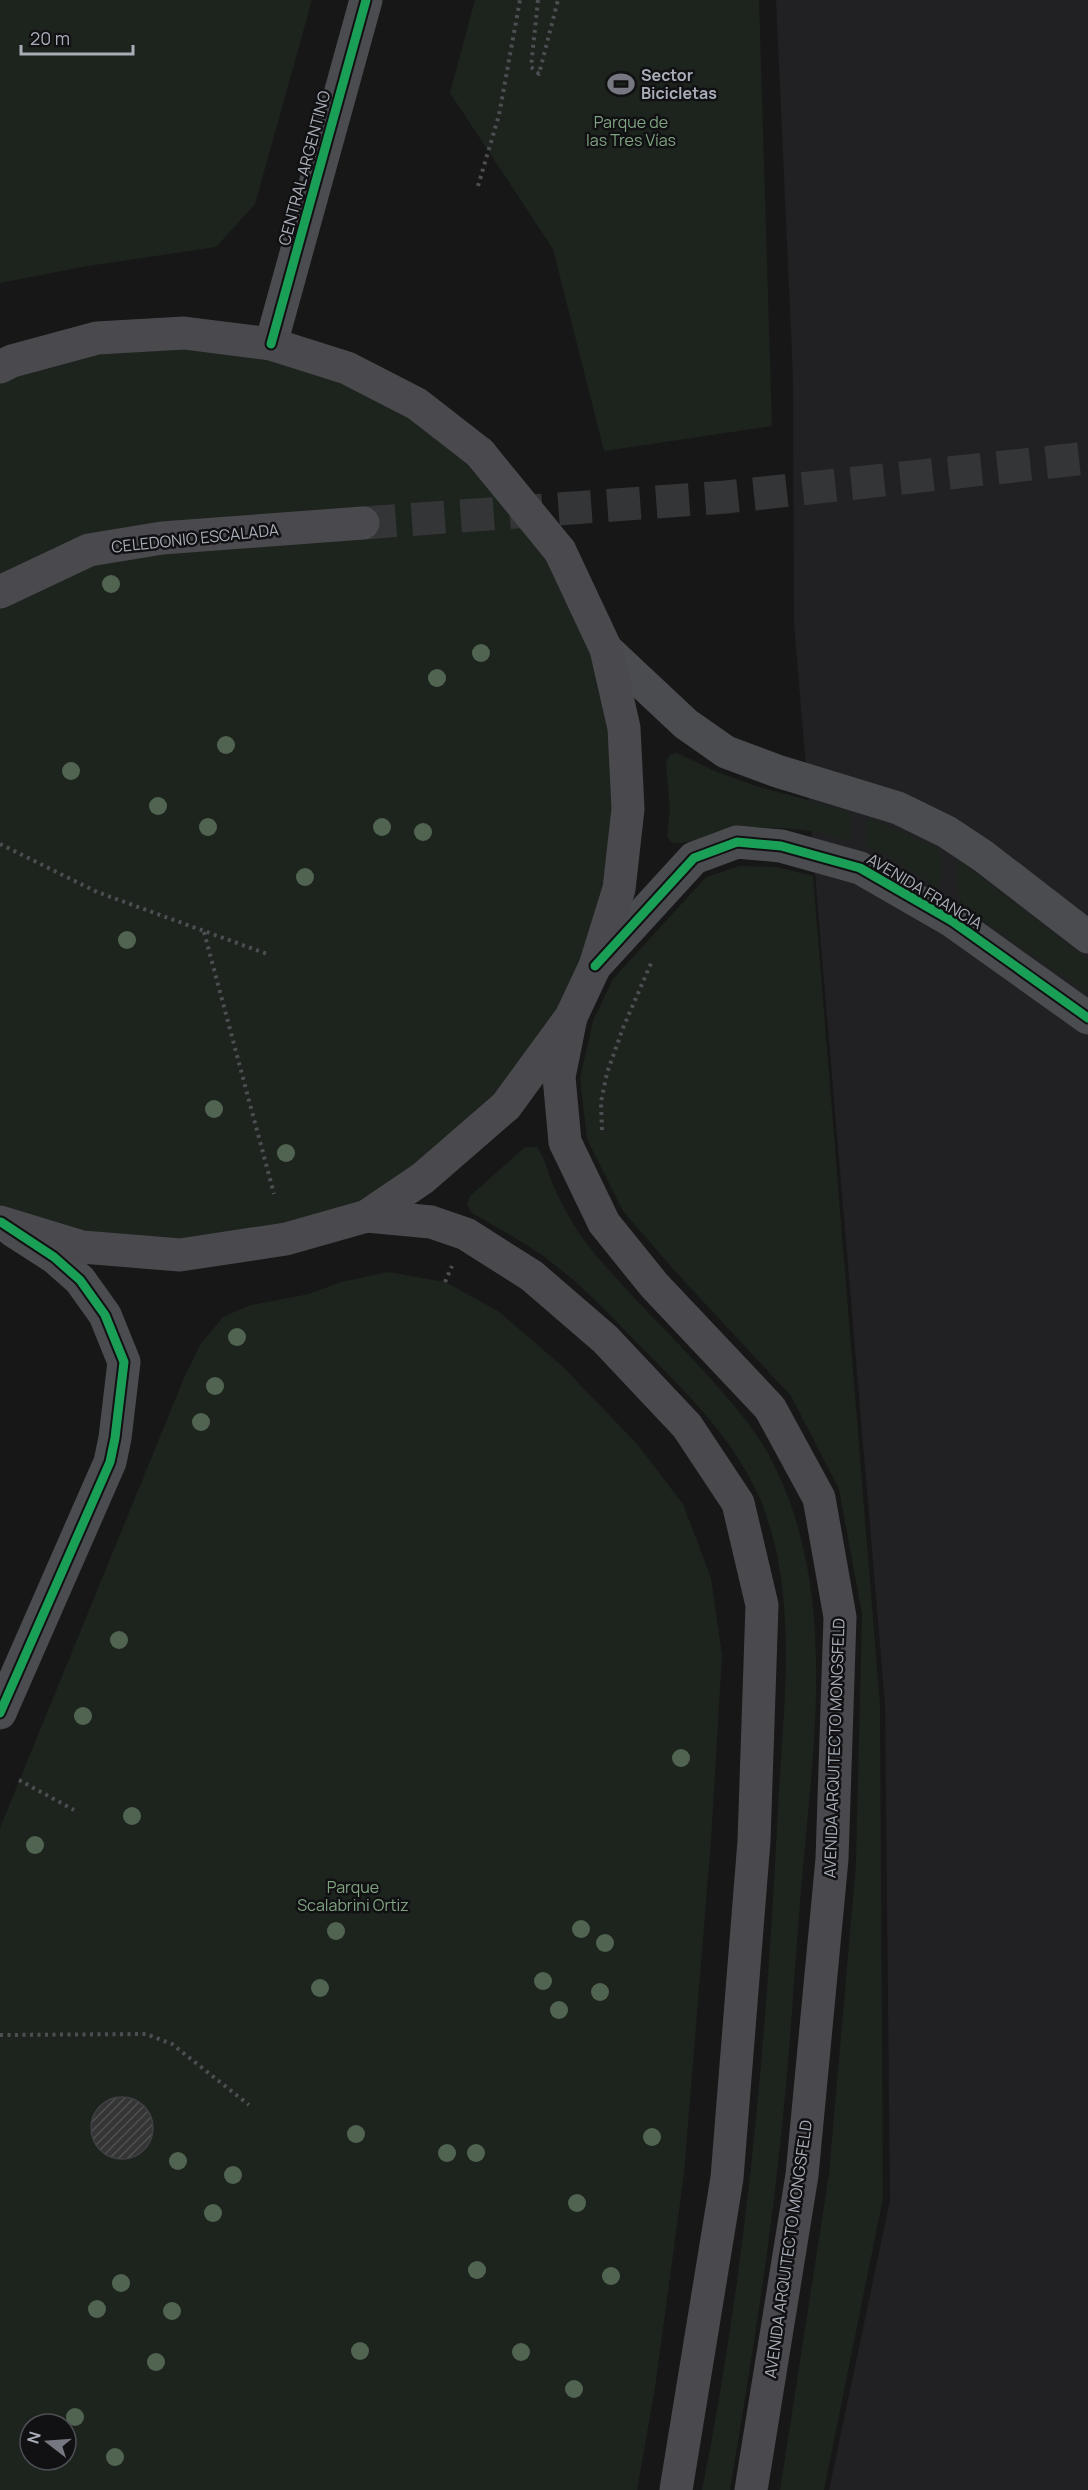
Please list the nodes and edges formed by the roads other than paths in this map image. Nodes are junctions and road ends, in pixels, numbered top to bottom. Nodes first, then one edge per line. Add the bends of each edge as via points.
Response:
1 (366, 0) edge
2 (271, 344) junction
3 (0, 367) edge
4 (363, 523) tunnel mouth
5 (0, 592) edge
6 (606, 649) junction
7 (1088, 937) edge
8 (595, 966) junction
9 (570, 1017) junction
10 (1088, 1018) edge
11 (367, 1216) junction
12 (0, 1222) edge
13 (0, 1713) edge
14 (676, 2490) edge
15 (751, 2490) edge

1 - 2 street, CENTRAL ARGENTINO
2 - 3 main road via 184,333 97,338
2 - 6 main road, bridge via 347,368 417,404 480,453 561,551
4 - 5 main road, CELEDONIO ESCALADA via 162,538 89,550
6 - 7 street via 686,724 726,752 897,808 947,832
6 - 8 main road via 624,728 628,808 619,889
8 - 9 main road
8 - 10 street, AVENIDA FRANCIA via 694,858 737,842 781,846 860,868 952,921
9 - 11 main road via 506,1106 423,1178
9 - 15 main road, AVENIDA ARQUITECTO MONGSFELD via 559,1077 565,1142 604,1223 654,1285 770,1408 819,1498 840,1617 832,1859 803,2164
11 - 12 main road via 286,1239 180,1255 82,1247
11 - 14 main road via 431,1222 466,1234 532,1276 605,1339 687,1426 738,1503 762,1605 754,1841 727,2178
12 - 13 street via 54,1257 80,1280 105,1315 124,1362 110,1462

